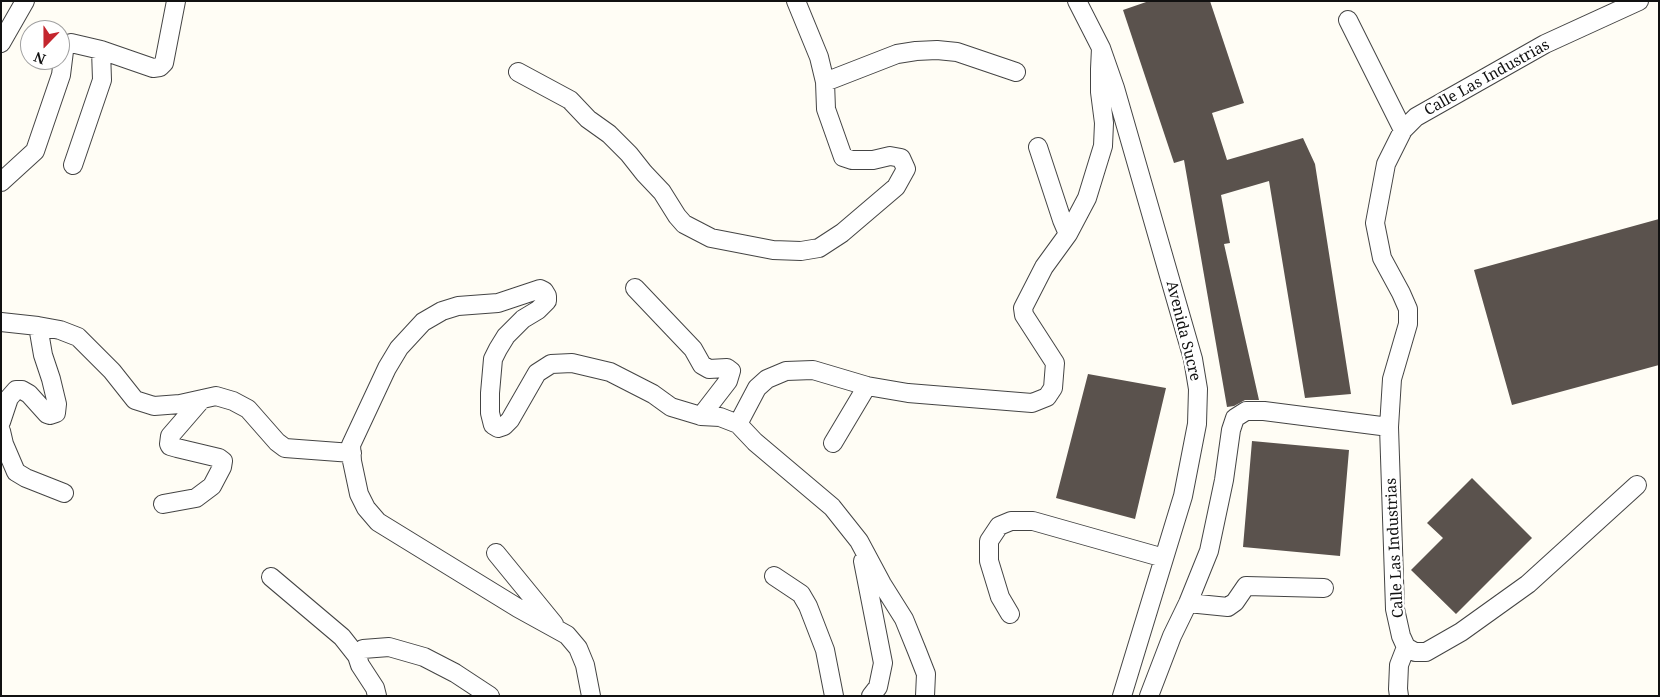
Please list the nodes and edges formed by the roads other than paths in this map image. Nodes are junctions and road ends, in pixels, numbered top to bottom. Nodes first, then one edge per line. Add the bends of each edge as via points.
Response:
1 (25, 1) edge
2 (176, 1) edge
3 (796, 1) edge
4 (1077, 1) edge
5 (1639, 1) edge
6 (1348, 20) dead end
7 (1, 43) edge
8 (1101, 48) junction
9 (101, 50) junction
10 (518, 72) dead end
11 (1016, 72) dead end
12 (825, 82) junction
13 (1403, 130) junction
14 (1038, 147) dead end
15 (73, 165) dead end
16 (1, 182) edge
17 (1068, 234) junction
18 (635, 288) dead end
19 (1, 322) edge
20 (38, 326) junction
21 (867, 386) junction
22 (202, 399) junction
23 (701, 416) junction
24 (1, 422) edge
25 (738, 424) junction
26 (1389, 427) junction
27 (1, 430) edge
28 (833, 444) dead end
29 (352, 453) junction
30 (1637, 485) dead end
31 (64, 493) dead end
32 (163, 504) dead end
33 (859, 541) junction
34 (496, 554) dead end
35 (1164, 558) junction
36 (271, 576) dead end
37 (774, 576) dead end
38 (1324, 588) dead end
39 (1188, 603) junction
40 (1010, 614) dead end
41 (560, 630) junction
42 (1406, 647) junction
43 (357, 656) junction
44 (1397, 694) edge
45 (377, 696) edge
46 (490, 696) edge
47 (591, 696) edge
48 (834, 696) edge
49 (870, 696) edge
50 (926, 696) edge
51 (1122, 696) edge
52 (1149, 696) edge

1 - 7 street
2 - 9 street via 164,63 160,67 153,68
3 - 12 street via 819,57
4 - 8 street, Avenida Sucre
5 - 13 street, Calle Las Industrias via 1545,44 1416,117
6 - 13 street
8 - 17 street via 1103,146 1086,198
8 - 35 street, Avenida Sucre via 1143,181 1193,359 1198,389 1197,424 1183,496
9 - 15 street via 102,80
9 - 16 street via 71,43 66,45 61,76 35,150
10 - 12 street via 570,100 609,134 662,192 684,224 711,238 773,250 801,251 819,248 842,233 896,187 906,169 901,158 852,160 843,157 826,108
11 - 12 street via 957,52 916,51 897,54
13 - 26 street, Calle Las Industrias via 1386,164 1375,223 1382,258 1408,310 1408,324 1392,379
14 - 17 street
17 - 21 street via 1044,267 1023,308 1024,315 1055,364 1054,388 1047,397 1032,403 908,393
18 - 23 street via 693,349 702,365 708,369 727,368 731,371 728,381
19 - 20 street
20 - 22 street via 78,337 135,400 154,406
20 - 24 street via 57,404 56,413 47,414 29,394 16,390 9,398
21 - 25 street via 812,370 786,370 757,388
21 - 28 street
22 - 29 street via 216,396 248,409 285,448
22 - 32 street via 170,436 169,444 219,458 223,461 222,467 212,486 196,498
23 - 25 street via 720,416
23 - 29 street via 671,407 610,372 572,363 552,364 537,373 510,420 498,428 493,425 490,394 493,359 506,336 547,301 544,291 540,290 498,303 458,306 423,322 399,348 387,368 351,445
25 - 33 street via 832,507
26 - 39 street via 1264,412 1246,411 1235,418 1230,430 1224,480 1209,551
26 - 42 street, Calle Las Industrias via 1395,610
27 - 31 street via 16,472
29 - 41 street via 359,494 378,522 518,608
30 - 42 street via 1528,584 1461,632 1426,652 1415,652
33 - 49 street via 883,663 878,687
33 - 50 street via 904,619 926,674
34 - 41 street
35 - 40 street via 1033,521 1011,521 998,526 989,541 989,561 1000,597
35 - 51 street, Avenida Sucre
36 - 43 street via 342,637
37 - 48 street via 801,594 808,606 825,650
38 - 39 street via 1246,586 1228,608
39 - 52 street
41 - 47 street via 578,648
42 - 44 street via 1399,665
43 - 45 street
43 - 46 street via 363,649 389,647 424,657

